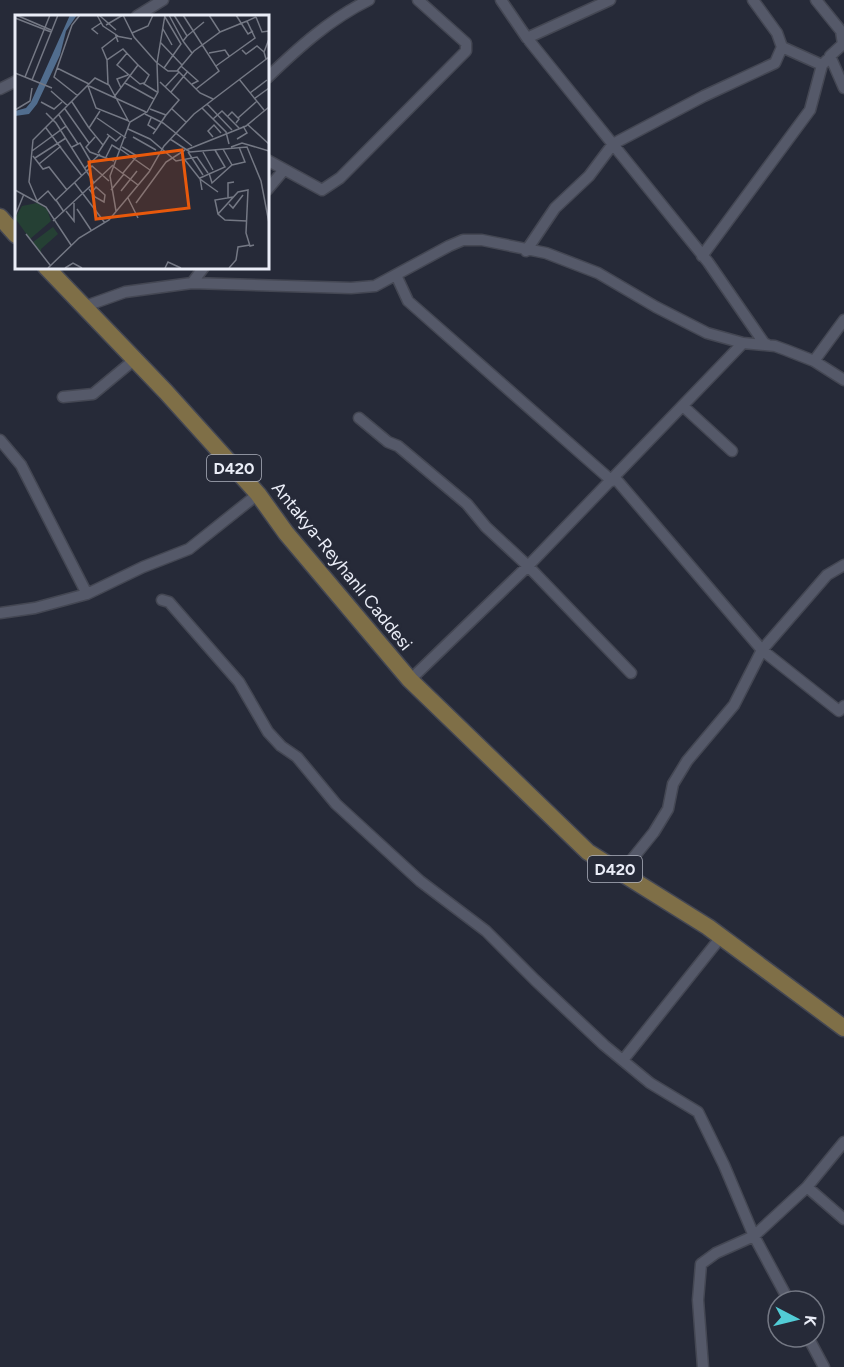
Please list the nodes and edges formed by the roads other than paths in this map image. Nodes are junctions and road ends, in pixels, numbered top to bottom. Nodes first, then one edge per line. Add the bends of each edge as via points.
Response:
1 (164, 0) edge
2 (369, 0) edge
3 (418, 0) edge
4 (501, 0) edge
5 (610, 0) edge
6 (753, 0) edge
7 (816, 0) edge
8 (139, 15) edge
9 (839, 22) edge
10 (527, 38) junction
11 (782, 47) junction
12 (826, 60) junction
13 (268, 77) edge
14 (15, 82) edge
15 (844, 88) edge
16 (0, 89) edge
17 (613, 144) junction
18 (268, 161) edge
19 (283, 171) junction
20 (268, 189) edge
21 (0, 217) edge
22 (15, 234) edge
23 (526, 251) junction
24 (702, 256) junction
25 (47, 268) edge
26 (203, 268) edge
27 (396, 275) junction
28 (192, 284) junction
29 (83, 307) junction
30 (844, 320) edge
31 (743, 343) junction
32 (775, 346) junction
33 (134, 360) junction
34 (814, 361) junction
35 (844, 380) edge
36 (63, 397) dead end
37 (684, 407) junction
38 (359, 418) dead end
39 (0, 440) edge
40 (732, 451) dead end
41 (613, 479) junction
42 (258, 494) junction
43 (844, 565) edge
44 (528, 566) junction
45 (87, 594) junction
46 (162, 600) dead end
47 (0, 613) edge
48 (762, 650) junction
49 (631, 674) dead end
50 (410, 680) junction
51 (844, 706) edge
52 (621, 873) junction
53 (721, 937) junction
54 (844, 1028) edge
55 (623, 1060) junction
56 (844, 1142) edge
57 (807, 1187) junction
58 (844, 1219) edge
59 (754, 1236) junction
60 (783, 1289) edge
61 (814, 1349) edge
62 (703, 1367) edge
63 (824, 1367) edge

1 - 8 street
2 - 13 street via 321,29
3 - 19 street via 466,43 466,51 340,178 322,190
4 - 10 street
5 - 10 street
6 - 11 street via 777,33
7 - 9 street
9 - 12 street via 843,44
10 - 17 street
11 - 12 street
11 - 17 street via 775,63
12 - 15 street
12 - 24 street via 810,110
14 - 16 street
17 - 23 street via 589,176 555,208
17 - 24 street
18 - 19 street
19 - 20 street
21 - 22 main road
23 - 27 street via 482,240 463,240
23 - 31 street via 546,254 597,273 707,333
24 - 32 street via 764,343
25 - 29 main road, Antakya-Reyhanlı Caddesi / D420
26 - 28 street
27 - 28 street via 375,286 351,288
27 - 41 street via 408,301
28 - 29 street via 125,292
29 - 33 main road, Antakya-Reyhanlı Caddesi / D420
30 - 34 street
31 - 32 street
31 - 37 street
32 - 34 street
33 - 36 street via 93,394
33 - 42 main road, Antakya-Reyhanlı Caddesi / D420
34 - 35 street
37 - 40 street
37 - 41 street
38 - 44 street via 466,504
39 - 45 street via 21,465
41 - 44 street
41 - 48 street
42 - 45 street via 189,549
42 - 50 main road, Antakya-Reyhanlı Caddesi / D420
43 - 48 street via 827,575
44 - 49 street
44 - 50 street
45 - 47 street
46 - 55 street via 169,602 239,682 268,732 297,757 336,804 420,881 486,931
48 - 51 street via 839,711
48 - 52 street via 734,705 687,761 674,784 668,809 654,832
50 - 52 main road, D420 via 588,852
52 - 53 main road, D420
53 - 54 main road, D420
53 - 55 street
55 - 59 street via 650,1083 698,1112
56 - 57 street
57 - 58 street
57 - 59 street
59 - 60 street
59 - 62 street via 701,1264 698,1300
61 - 63 street

